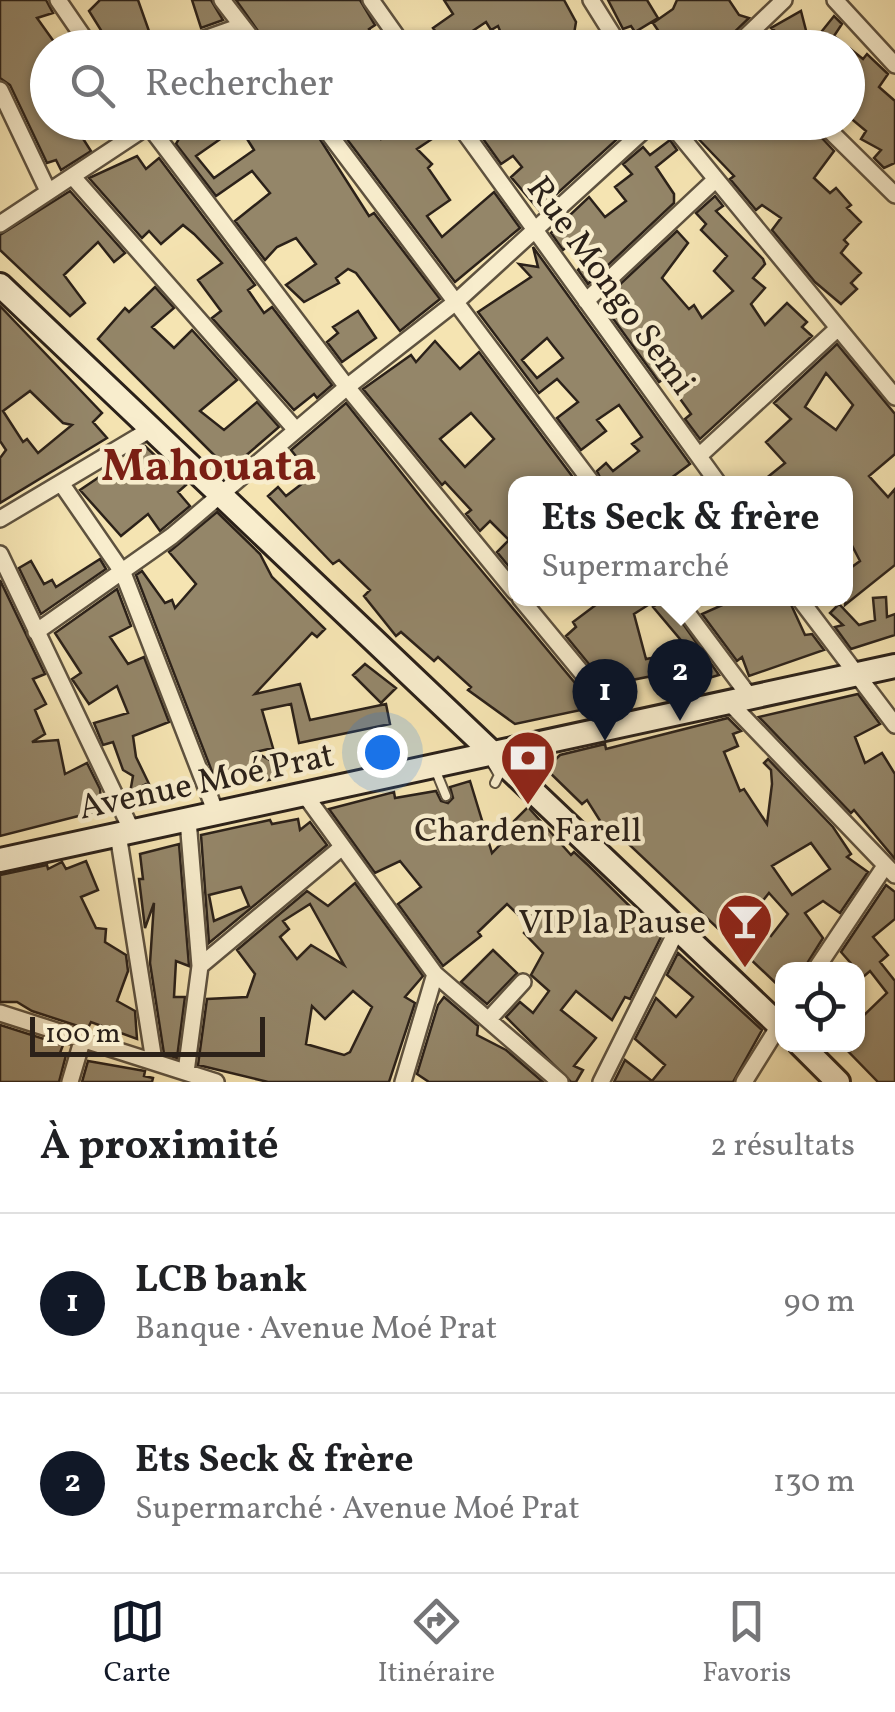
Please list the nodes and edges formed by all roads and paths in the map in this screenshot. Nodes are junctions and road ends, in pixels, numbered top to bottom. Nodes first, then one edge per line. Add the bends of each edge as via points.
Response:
1 (58, 0) edge
2 (222, 0) edge
3 (372, 0) edge
4 (591, 0) edge
5 (784, 0) edge
6 (836, 0) edge
7 (242, 26) junction
8 (79, 30) edge
9 (231, 30) edge
10 (245, 30) edge
11 (392, 30) edge
12 (609, 30) edge
13 (753, 30) edge
14 (863, 30) edge
15 (865, 32) edge
16 (895, 65) edge
17 (0, 90) edge
18 (125, 140) edge
19 (159, 140) edge
20 (334, 140) edge
21 (469, 140) edge
22 (633, 140) edge
23 (683, 140) edge
24 (839, 140) edge
25 (73, 177) junction
26 (715, 180) junction
27 (48, 191) junction
28 (895, 195) edge
29 (0, 224) edge
30 (533, 232) junction
31 (0, 284) edge
32 (457, 301) junction
33 (586, 301) junction
34 (837, 329) junction
35 (346, 387) junction
36 (895, 398) edge
37 (151, 429) junction
38 (296, 430) junction
39 (699, 456) junction
40 (586, 476) edge
41 (713, 476) edge
42 (61, 484) junction
43 (220, 495) junction
44 (3, 512) edge
45 (0, 554) edge
46 (123, 573) junction
47 (508, 584) edge
48 (527, 606) edge
49 (681, 606) edge
50 (805, 606) edge
51 (36, 632) junction
52 (895, 666) edge
53 (858, 674) junction
54 (740, 699) junction
55 (625, 725) junction
56 (895, 725) edge
57 (491, 754) junction
58 (434, 765) junction
59 (495, 784) dead end
60 (305, 794) junction
61 (446, 796) dead end
62 (216, 813) junction
63 (188, 820) junction
64 (125, 833) junction
65 (341, 848) junction
66 (0, 860) edge
67 (890, 870) edge
68 (678, 928) junction
69 (822, 962) edge
70 (200, 966) junction
71 (436, 974) junction
72 (523, 982) dead end
73 (0, 1014) edge
74 (490, 1018) junction
75 (775, 1018) edge
76 (775, 1036) edge
77 (83, 1038) junction
78 (808, 1052) edge
79 (154, 1061) junction
80 (186, 1072) junction
81 (70, 1082) edge
82 (216, 1082) edge
83 (402, 1082) edge
84 (560, 1082) edge
85 (601, 1082) edge
86 (744, 1082) edge
87 (838, 1082) edge

1 - 8 street
2 - 7 street
3 - 11 street
4 - 12 street
5 - 13 street
6 - 14 street
7 - 9 street
7 - 10 street
15 - 16 street
17 - 27 street
18 - 25 street
19 - 35 street
20 - 32 street
21 - 30 street, Rue Mongo Semi
22 - 30 street
23 - 26 street
24 - 28 street
25 - 27 street
25 - 38 street
26 - 33 street
26 - 34 street
27 - 29 street
30 - 32 street
30 - 33 street, Rue Mongo Semi
31 - 37 street
32 - 35 street
32 - 40 street
33 - 39 street, Rue Mongo Semi
34 - 36 street
34 - 39 street
35 - 38 street
35 - 47 street
37 - 42 street
37 - 43 street
38 - 43 street
39 - 41 street, Rue Mongo Semi
42 - 44 street
42 - 46 street
43 - 46 street
43 - 57 street
45 - 51 street
46 - 51 street
46 - 62 street
48 - 55 street
49 - 54 street
50 - 53 street
51 - 64 street
52 - 53 street, Avenue Moé Prat
53 - 54 street, Avenue Moé Prat
53 - 56 street
54 - 55 street, Avenue Moé Prat
54 - 67 street
55 - 57 street, Avenue Moé Prat
57 - 58 street, Avenue Moé Prat
57 - 59 lane via 499,775
57 - 68 street
58 - 60 street, Avenue Moé Prat
58 - 61 lane
60 - 62 street, Avenue Moé Prat
60 - 65 street
62 - 63 street, Avenue Moé Prat
63 - 64 street, Avenue Moé Prat
63 - 70 street
64 - 66 street, Avenue Moé Prat
64 - 79 street
65 - 70 street
65 - 71 street
67 - 69 street
68 - 75 street
68 - 85 street
70 - 80 street
71 - 74 street
71 - 83 street
72 - 74 street
73 - 77 street
74 - 84 street
76 - 86 street
77 - 79 street
77 - 81 street
78 - 87 street
79 - 80 street
80 - 82 street

